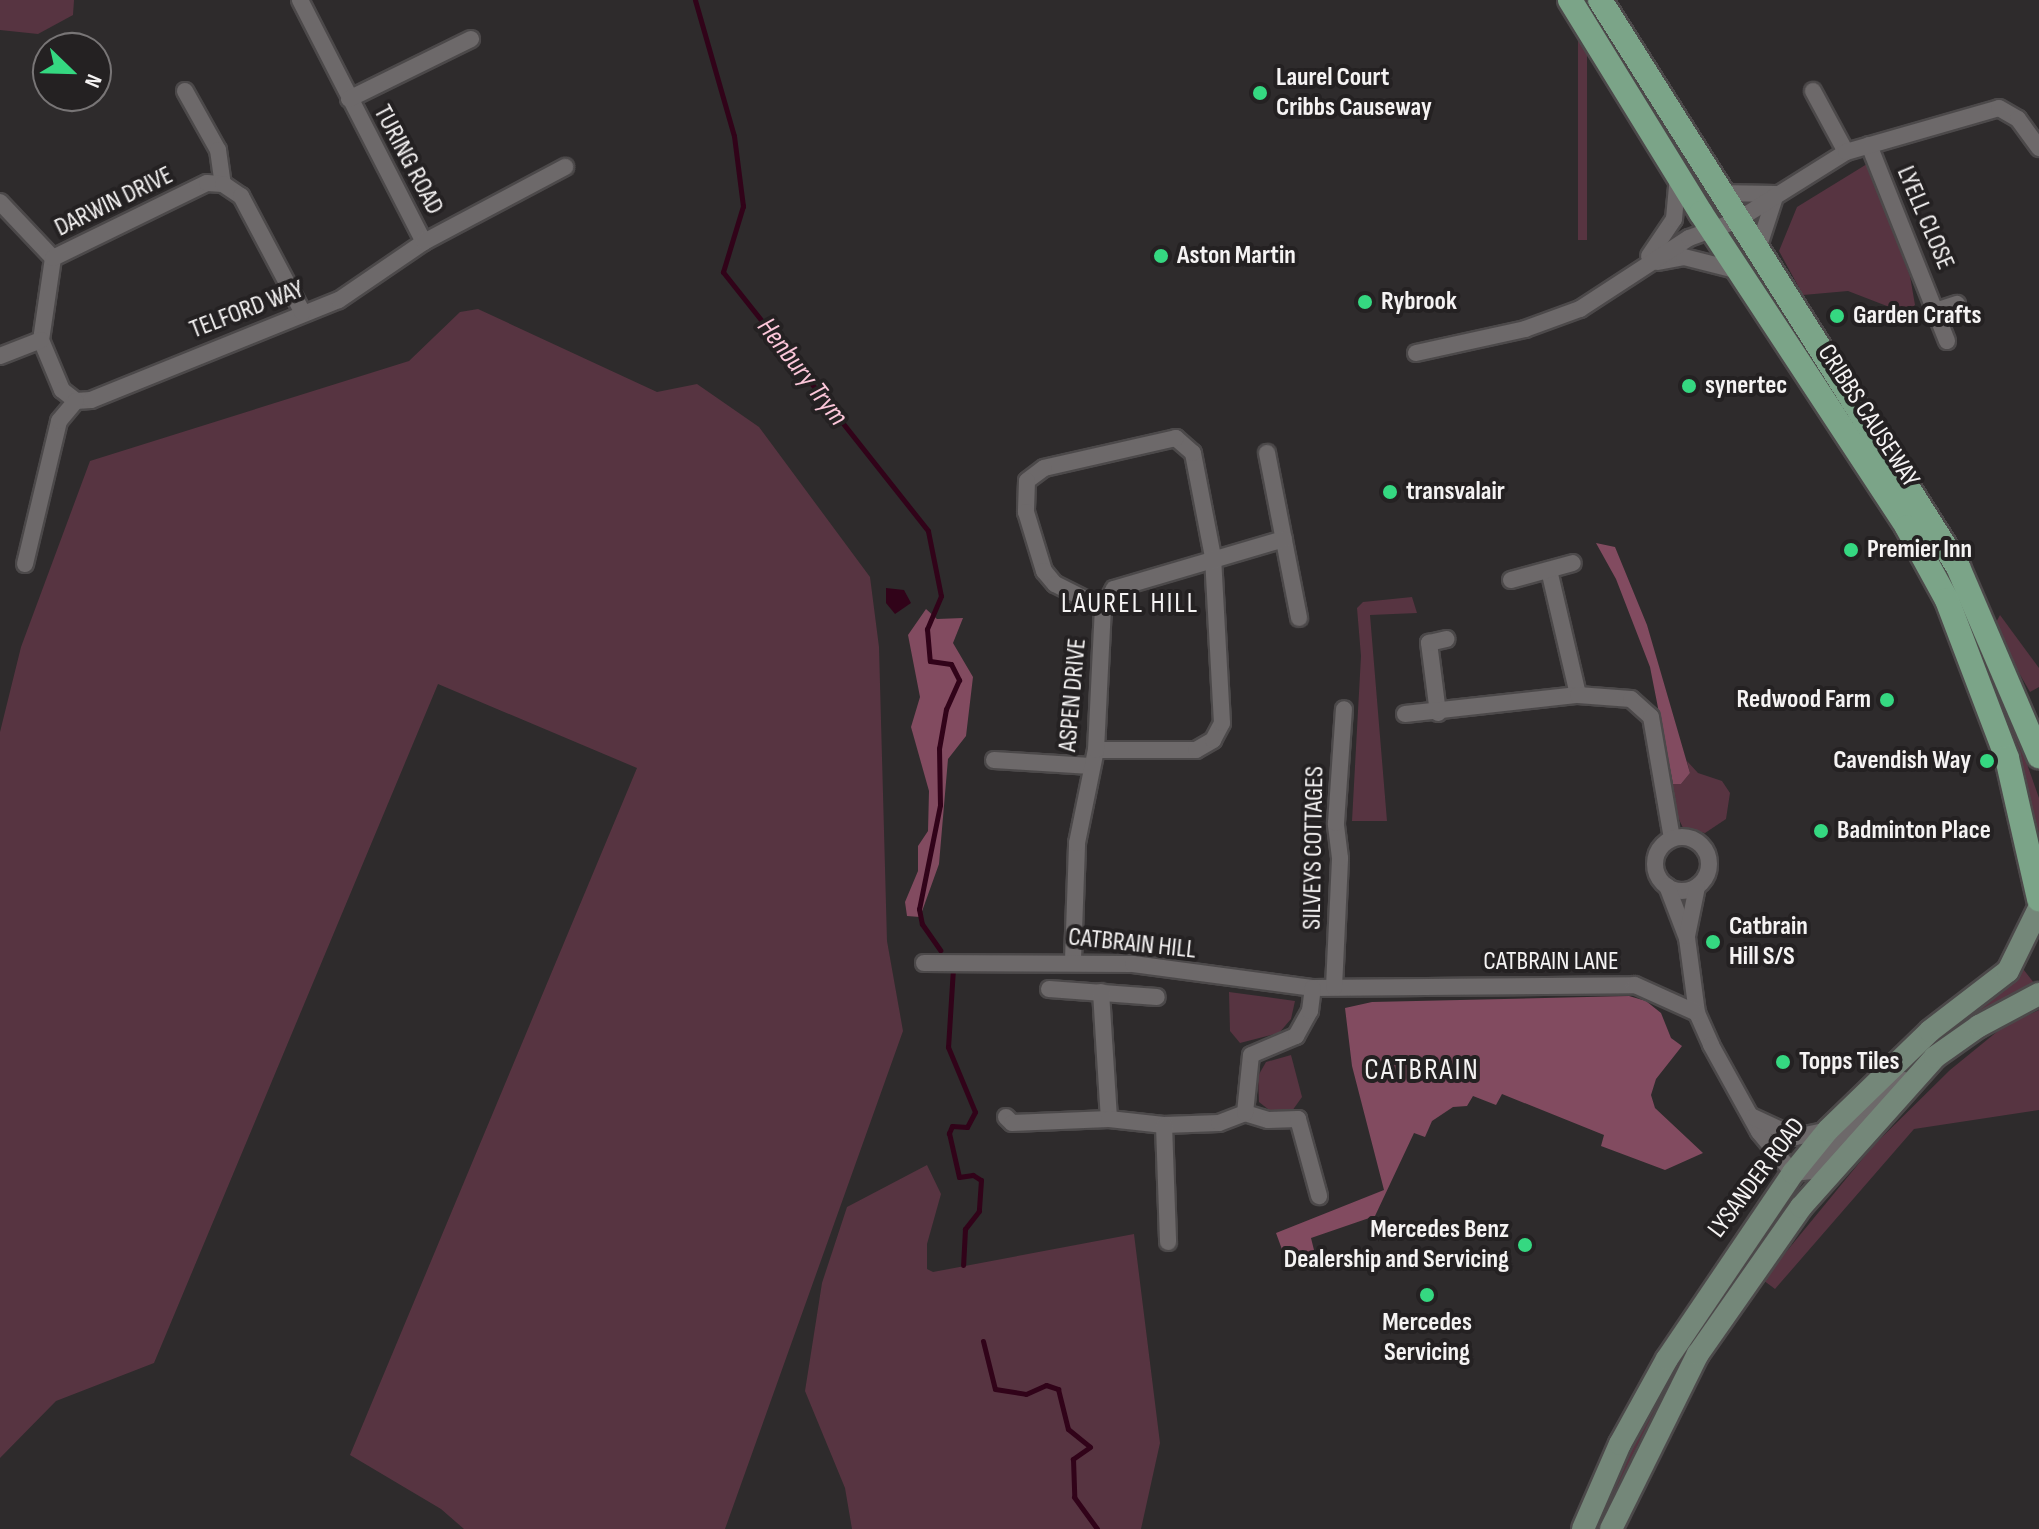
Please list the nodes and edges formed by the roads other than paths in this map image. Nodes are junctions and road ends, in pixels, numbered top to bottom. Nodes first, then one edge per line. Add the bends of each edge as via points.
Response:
1 (300, 0) edge
2 (1570, 0) edge
3 (1600, 0) edge
4 (471, 39) dead end
5 (185, 91) dead end
6 (1813, 91) dead end
7 (349, 99) junction
8 (1869, 145) junction
9 (2039, 148) edge
10 (1846, 152) junction
11 (565, 167) dead end
12 (1678, 174) junction
13 (223, 184) junction
14 (1718, 193) junction
15 (1776, 194) junction
16 (0, 202) edge
17 (1736, 221) junction
18 (1712, 230) junction
19 (424, 242) junction
20 (1757, 252) junction
21 (53, 258) junction
22 (1638, 270) junction
23 (1739, 271) junction
24 (1957, 304) dead end
25 (1938, 310) junction
26 (303, 313) junction
27 (41, 340) junction
28 (1947, 341) dead end
29 (1416, 353) dead end
30 (0, 356) edge
31 (76, 401) junction
32 (1267, 453) dead end
33 (1284, 539) junction
34 (1213, 557) junction
35 (1573, 563) dead end
36 (25, 564) dead end
37 (1549, 570) junction
38 (1511, 580) dead end
39 (1103, 608) junction
40 (1299, 618) dead end
41 (1447, 639) dead end
42 (1578, 695) junction
43 (1344, 709) dead end
44 (1438, 713) junction
45 (1405, 714) dead end
46 (1096, 750) junction
47 (2039, 756) edge
48 (994, 760) dead end
49 (1091, 766) junction
50 (1672, 838) junction
51 (1667, 886) junction
52 (1697, 887) junction
53 (2039, 898) edge
54 (2038, 912) edge
55 (1687, 938) junction
56 (1073, 960) junction
57 (924, 963) dead end
58 (1334, 987) junction
59 (1313, 988) junction
60 (1049, 989) dead end
61 (1101, 992) junction
62 (2039, 994) edge
63 (1157, 997) dead end
64 (1697, 1013) junction
65 (1935, 1057) junction
66 (1245, 1113) junction
67 (1748, 1114) junction
68 (1006, 1117) dead end
69 (1109, 1119) junction
70 (1164, 1125) junction
71 (1828, 1130) junction
72 (1793, 1173) junction
73 (1319, 1196) dead end
74 (1168, 1242) dead end
75 (1583, 1529) edge
76 (1611, 1529) edge

1 - 7 street, TURING ROAD
2 - 12 main road, CRIBBS CAUSEWAY
3 - 14 main road, CRIBBS CAUSEWAY
4 - 7 street
5 - 13 street via 218,150
6 - 10 street
7 - 19 street, TURING ROAD
8 - 9 street via 1999,108 2018,119
8 - 10 street
8 - 25 street, LYELL CLOSE
10 - 15 street
11 - 19 street, TURING ROAD
12 - 18 main road, CRIBBS CAUSEWAY
12 - 22 street via 1674,219
13 - 21 street, DARWIN DRIVE via 207,183
13 - 26 street via 241,196
14 - 15 street
14 - 17 main road, CRIBBS CAUSEWAY
15 - 17 street
15 - 20 street
16 - 21 street, DARWIN DRIVE
17 - 18 street
17 - 20 main road, CRIBBS CAUSEWAY
18 - 22 street
18 - 23 main road, CRIBBS CAUSEWAY
19 - 26 street, TELFORD WAY via 339,300
20 - 47 main road, CRIBBS CAUSEWAY via 1958,567
21 - 27 street
22 - 23 street via 1684,257
22 - 29 street via 1556,320
23 - 53 main road, CRIBBS CAUSEWAY via 1907,527 1947,600 2007,758
24 - 25 street, LYELL CLOSE
25 - 28 street, LYELL CLOSE
26 - 31 street, TELFORD WAY via 91,400
27 - 30 street
27 - 31 street via 62,390
31 - 36 street via 59,421
32 - 33 street
33 - 34 street, ASPEN DRIVE
33 - 40 street
34 - 39 street, ASPEN DRIVE via 1114,589
34 - 39 street via 1193,453 1176,438 1044,468 1027,481 1026,512 1044,571 1055,584
34 - 46 street via 1223,681 1217,735 1203,748 1183,752
35 - 37 street
37 - 38 street
37 - 42 street
39 - 46 street, ASPEN DRIVE
41 - 44 street via 1429,643
42 - 44 street
42 - 50 street via 1631,699 1651,717
43 - 58 street, SILVEYS COTTAGES
44 - 45 street
46 - 49 street, ASPEN DRIVE
48 - 49 street, ASPEN DRIVE
49 - 56 street via 1077,843
50 - 51 street via 1659,849 1655,865
50 - 52 street via 1695,839 1706,850 1708,872
51 - 52 street via 1681,891
51 - 55 street
52 - 55 street
53 - 54 main road, CRIBBS CAUSEWAY
54 - 71 street, LYSANDER ROAD via 2008,971 1930,1031
55 - 64 street
56 - 57 street, CATBRAIN HILL
56 - 59 street, CATBRAIN HILL
58 - 59 street, CATBRAIN HILL
58 - 64 street, CATBRAIN LANE via 1635,985
59 - 66 street via 1310,1011 1296,1036 1251,1055
60 - 61 street
61 - 63 street
61 - 69 street
62 - 65 street, LYSANDER ROAD
64 - 67 street
65 - 72 street via 1867,1108 1812,1171
65 - 76 street, LYSANDER ROAD via 1862,1134 1747,1279 1698,1354
66 - 70 street via 1219,1123
66 - 73 street via 1268,1120 1298,1119
67 - 71 street via 1796,1137
67 - 72 street
68 - 69 street via 1012,1123
69 - 70 street
70 - 74 street
71 - 72 street, LYSANDER ROAD
72 - 75 street, LYSANDER ROAD via 1667,1359 1620,1444

